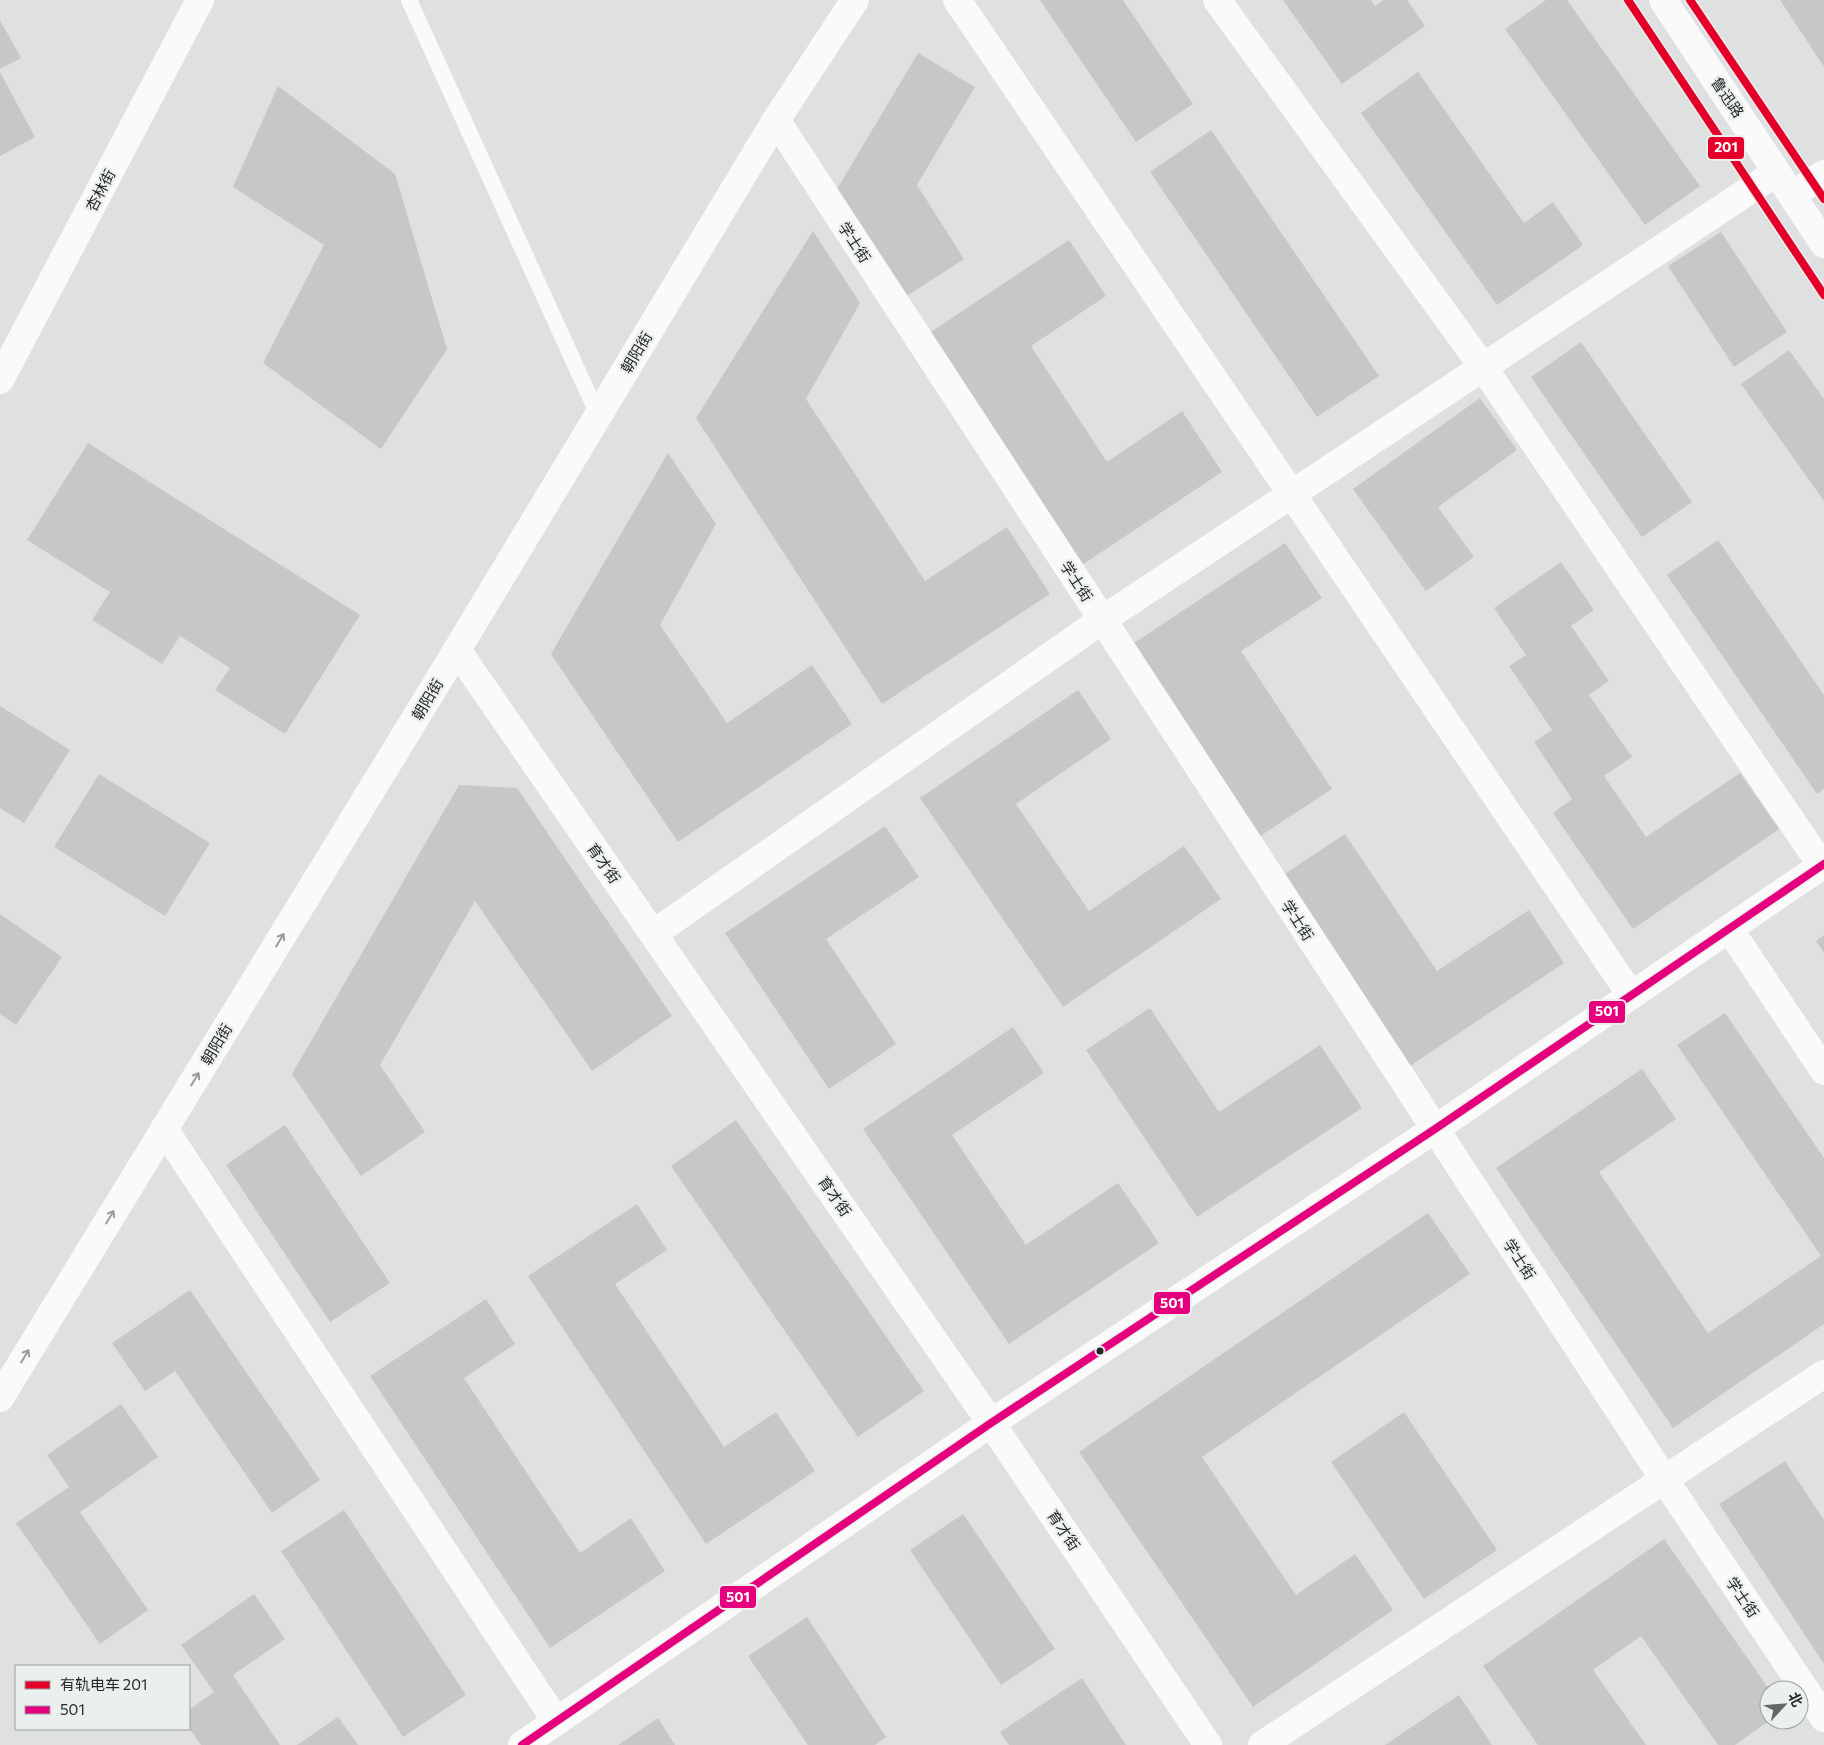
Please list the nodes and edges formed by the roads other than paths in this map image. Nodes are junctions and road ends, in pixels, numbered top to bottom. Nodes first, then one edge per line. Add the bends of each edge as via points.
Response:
1 (200, 0) edge
2 (409, 0) edge
3 (855, 0) edge
4 (957, 0) edge
5 (1217, 0) edge
6 (1663, 0) edge
7 (776, 120) junction
8 (1777, 172) junction
9 (1824, 174) edge
10 (1792, 195) junction
11 (1824, 244) edge
12 (1483, 367) junction
13 (0, 380) edge
14 (598, 415) junction
15 (1293, 494) junction
16 (1102, 620) junction
17 (457, 650) junction
18 (1823, 865) edge
19 (1730, 930) junction
20 (653, 934) junction
21 (1631, 995) junction
22 (1824, 1071) edge
23 (164, 1129) junction
24 (1435, 1129) junction
25 (1824, 1374) edge
26 (0, 1398) edge
27 (991, 1422) junction
28 (1664, 1479) junction
29 (1824, 1718) edge
30 (556, 1721) junction
31 (522, 1745) edge
32 (1208, 1745) edge
33 (1262, 1745) edge

1 - 13 street, 杏林街
2 - 14 lane
3 - 7 street, 朝阳街
4 - 15 street
5 - 12 street
6 - 8 street, 鲁迅路
7 - 14 street, 朝阳街
7 - 16 street, 学士街
8 - 10 street, 鲁迅路
8 - 12 street
9 - 10 street
10 - 11 street, 鲁迅路
12 - 15 street
12 - 18 street
14 - 17 street, 朝阳街
15 - 16 street
15 - 21 street
16 - 20 street
16 - 24 street, 学士街
17 - 20 street, 育才街
23 -> 17 street, 朝阳街
18 - 19 street
19 - 21 street
19 - 22 street
20 - 27 street, 育才街
21 - 24 street
26 -> 23 street, 朝阳街
23 - 30 street
24 - 27 street
24 - 28 street, 学士街
25 - 28 street
27 - 30 street
27 - 32 street, 育才街
28 - 29 street, 学士街
28 - 33 street
30 - 31 street

